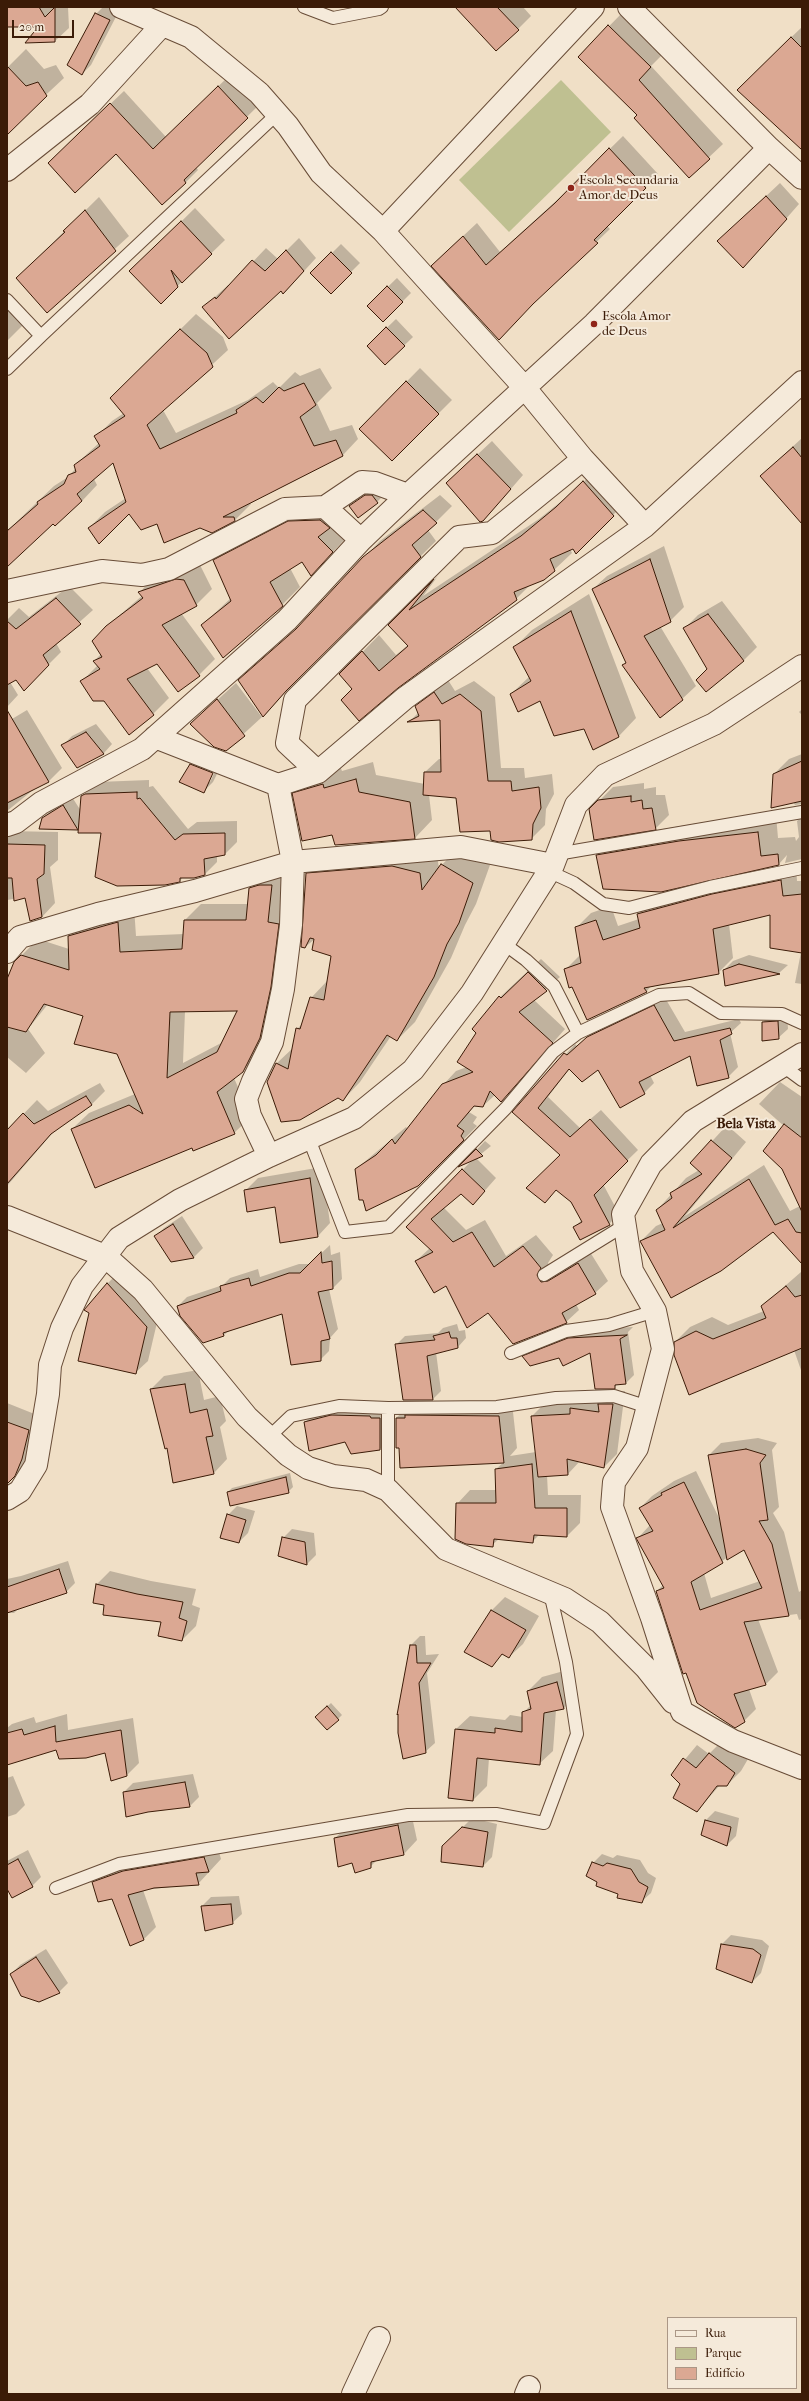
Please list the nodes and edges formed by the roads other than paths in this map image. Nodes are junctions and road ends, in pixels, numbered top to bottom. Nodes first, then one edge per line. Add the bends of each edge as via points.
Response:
1 (121, 7) edge
2 (304, 7) edge
3 (382, 7) edge
4 (594, 7) edge
5 (629, 7) edge
6 (162, 25) junction
7 (277, 114) junction
8 (769, 148) junction
9 (7, 170) edge
10 (802, 178) edge
11 (383, 231) junction
12 (7, 300) edge
13 (41, 336) junction
14 (7, 369) edge
15 (802, 382) edge
16 (524, 387) junction
17 (583, 459) junction
18 (408, 495) junction
19 (325, 507) junction
20 (645, 526) junction
21 (361, 540) junction
22 (7, 591) edge
23 (802, 666) edge
24 (155, 737) junction
25 (318, 772) junction
26 (278, 785) junction
27 (802, 812) edge
28 (7, 825) edge
29 (293, 862) junction
30 (553, 863) junction
31 (802, 868) edge
32 (11, 939) edge
33 (503, 944) junction
34 (802, 1023) edge
35 (578, 1033) junction
36 (802, 1054) edge
37 (784, 1066) junction
38 (802, 1080) edge
39 (308, 1139) junction
40 (269, 1156) junction
41 (7, 1217) edge
42 (625, 1225) junction
43 (105, 1256) junction
44 (544, 1275) dead end
45 (655, 1311) junction
46 (511, 1353) dead end
47 (648, 1407) junction
48 (388, 1408) junction
49 (269, 1437) junction
50 (388, 1490) junction
51 (7, 1500) edge
52 (550, 1593) junction
53 (682, 1712) junction
54 (802, 1768) edge
55 (56, 1888) dead end
56 (379, 2338) dead end
57 (353, 2394) edge

1 - 6 street
2 - 3 lane via 333,18 379,10
4 - 11 street
5 - 8 street
6 - 7 street via 192,37 259,93
6 - 9 street via 90,104
7 - 11 street via 321,173
7 - 13 lane
8 - 10 street
8 - 16 street via 594,324
11 - 16 street
12 - 13 lane
13 - 14 lane
15 - 20 street
16 - 17 street
16 - 18 street
17 - 20 street
17 - 25 street via 492,533 459,537 295,700 287,743
18 - 19 street via 375,483 362,482
18 - 21 street
19 - 21 street
19 - 22 street via 285,509 168,569 142,575 102,571
20 - 25 street via 405,698
21 - 24 street via 287,620
23 - 30 street via 714,724 605,774 576,805
24 - 26 street
24 - 28 street via 142,749 41,803 16,822
25 - 26 street
26 - 29 street
27 - 30 lane
29 - 30 street via 461,847
29 - 32 street via 195,892 90,916
29 - 40 street via 291,925 283,989 272,1042 246,1099 250,1116
30 - 31 lane via 574,883 603,904 629,908 710,887
30 - 33 street
33 - 35 lane via 526,960 554,986
33 - 39 street via 472,993 413,1070 354,1118
34 - 35 lane via 782,1014 722,1013 689,993 659,995
35 - 39 lane via 553,1052 506,1108 389,1227 346,1232
36 - 37 street
37 - 38 lane
37 - 42 street via 693,1121 670,1142 651,1164 623,1214
39 - 40 street
40 - 43 street via 180,1200 120,1238
41 - 43 street
42 - 44 lane
42 - 45 street via 632,1271
43 - 49 street via 143,1290 248,1417
43 - 51 street via 82,1286 62,1328 50,1365 48,1394 36,1465 20,1491
45 - 46 lane via 609,1325 566,1331
45 - 47 street via 663,1349
47 - 48 lane via 614,1396 556,1398 497,1407
47 - 53 street via 637,1448 614,1482 612,1507
48 - 49 lane via 339,1406 291,1416
48 - 50 lane
49 - 50 street via 288,1455 308,1468 333,1476 366,1480
50 - 52 street via 446,1549
52 - 53 street via 565,1599 600,1622 646,1668
52 - 55 lane via 566,1662 577,1734 544,1822 496,1814 408,1815 119,1864
53 - 54 street via 733,1741
56 - 57 street

